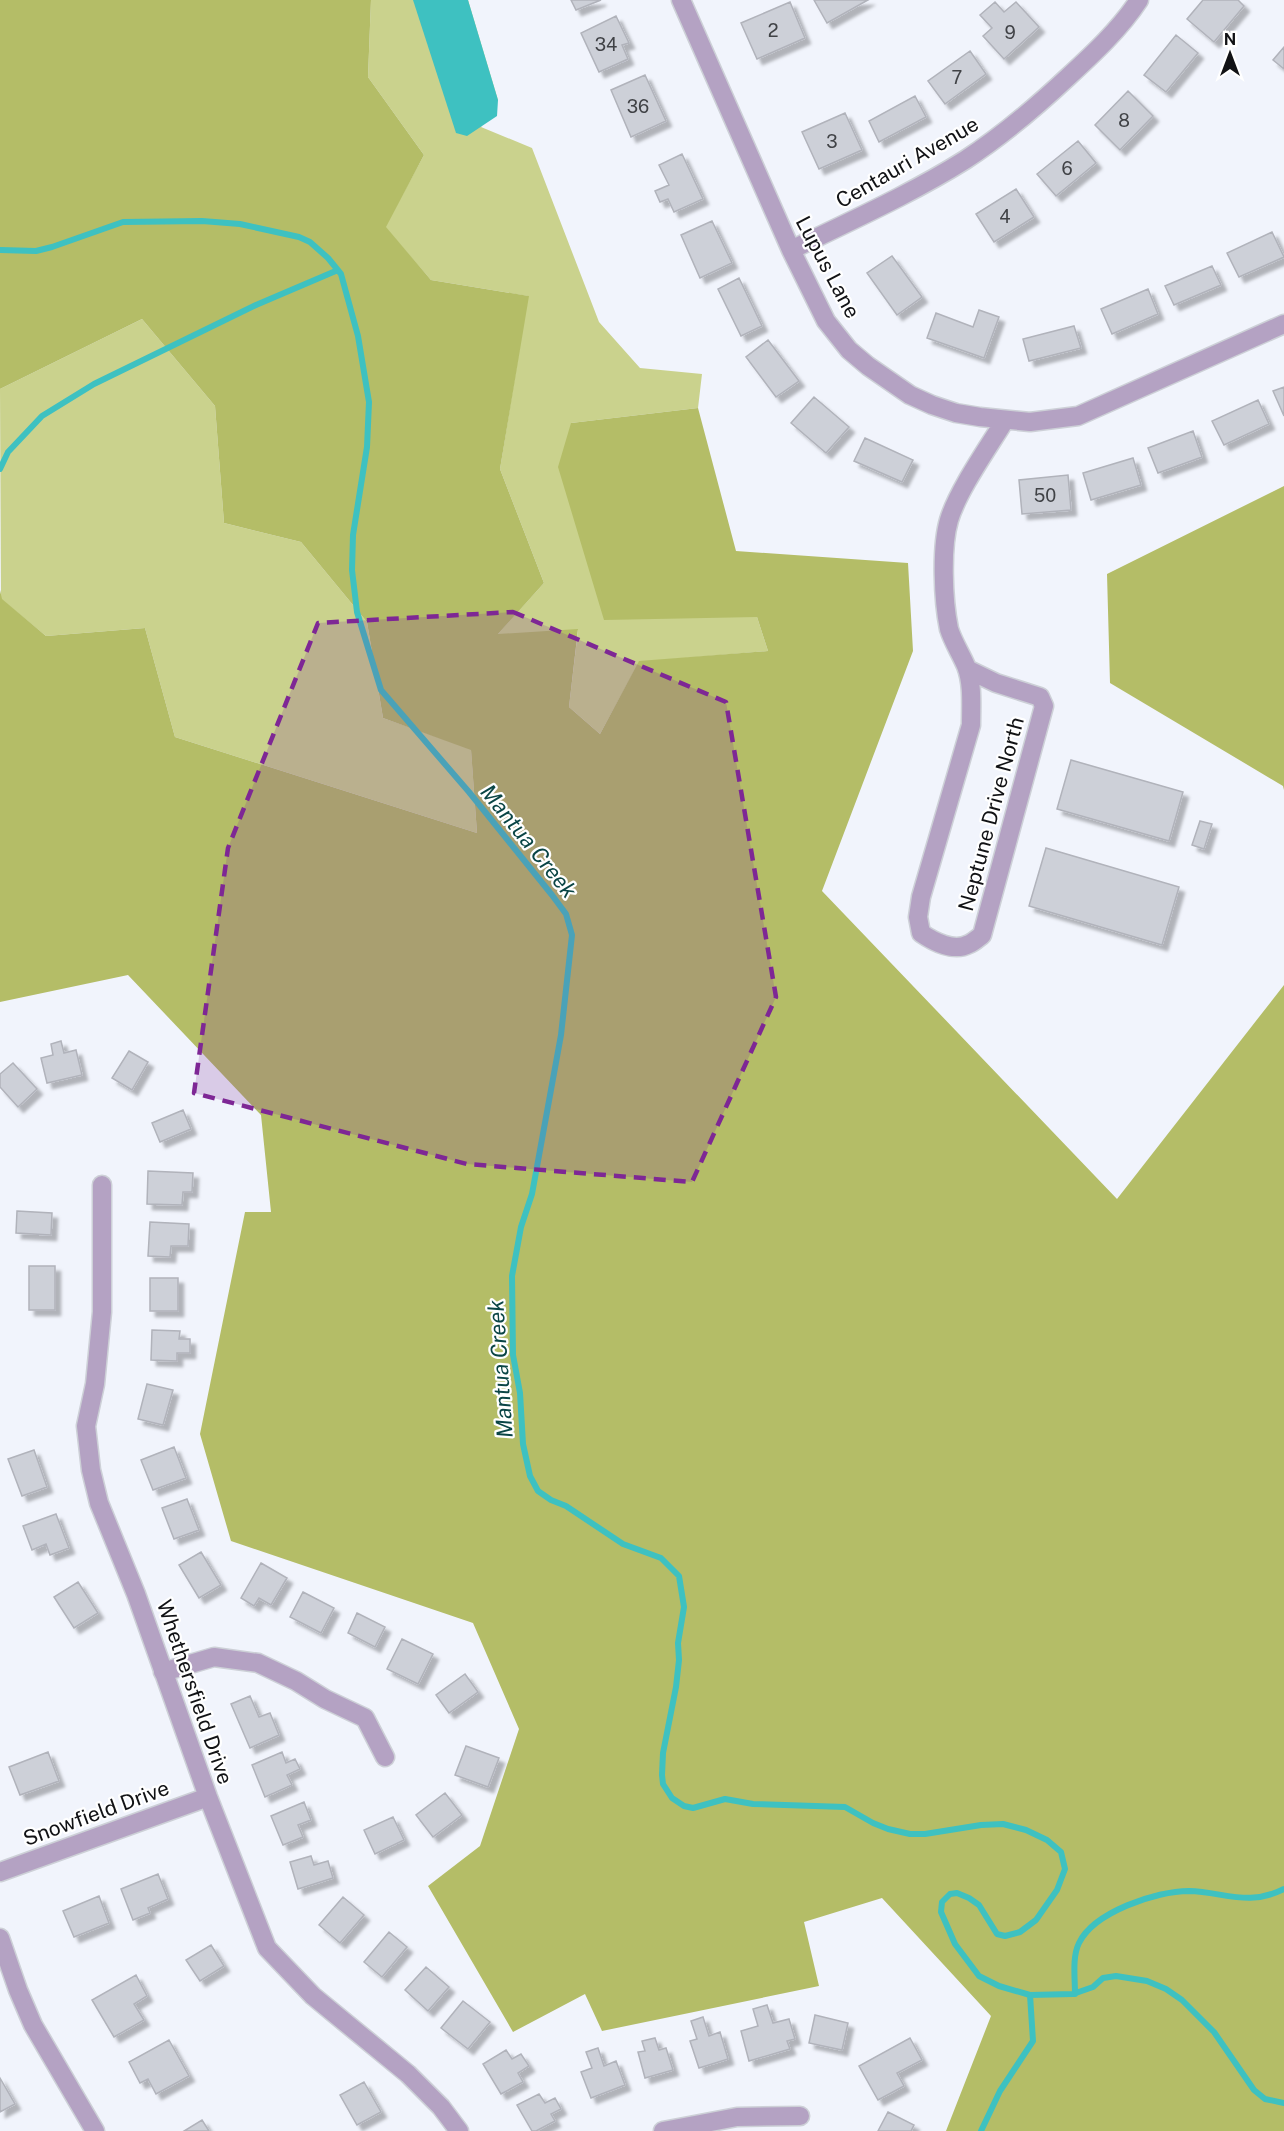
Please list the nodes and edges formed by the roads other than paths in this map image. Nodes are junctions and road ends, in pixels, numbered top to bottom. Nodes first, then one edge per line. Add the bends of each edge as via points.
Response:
1 (681, 0) edge
2 (1139, 0) edge
3 (791, 250) junction
4 (1284, 324) edge
5 (1005, 420) junction
6 (967, 669) junction
7 (102, 1185) dead end
8 (163, 1672) junction
9 (385, 1757) dead end
10 (208, 1797) junction
11 (0, 1872) edge
12 (0, 1938) edge
13 (800, 2116) dead end
14 (95, 2131) edge
15 (459, 2131) edge
16 (663, 2131) edge

1 - 3 street, Lupus Lane
2 - 3 street, Centauri Avenue via 1081,66 966,159
3 - 5 street, Lupus Lane via 826,321 868,366 932,405 956,413
4 - 5 street, Lupus Lane via 1078,416 1030,422
5 - 6 street, Neptune Drive North via 957,501 944,544 950,629
6 - 6 street, Neptune Drive North via 971,725 918,917 921,933 933,941 954,946 968,945 982,935 1044,706 1040,697
7 - 8 street, Whethersfield Drive via 102,1312 95,1384 86,1426 91,1470 99,1503
8 - 9 street via 214,1657 258,1663 365,1718
8 - 10 street, Whethersfield Drive
10 - 11 street, Snowfield Drive
10 - 15 street, Whethersfield Drive via 267,1948 313,1996 408,2074
12 - 14 street via 33,2025
13 - 16 street via 737,2117

